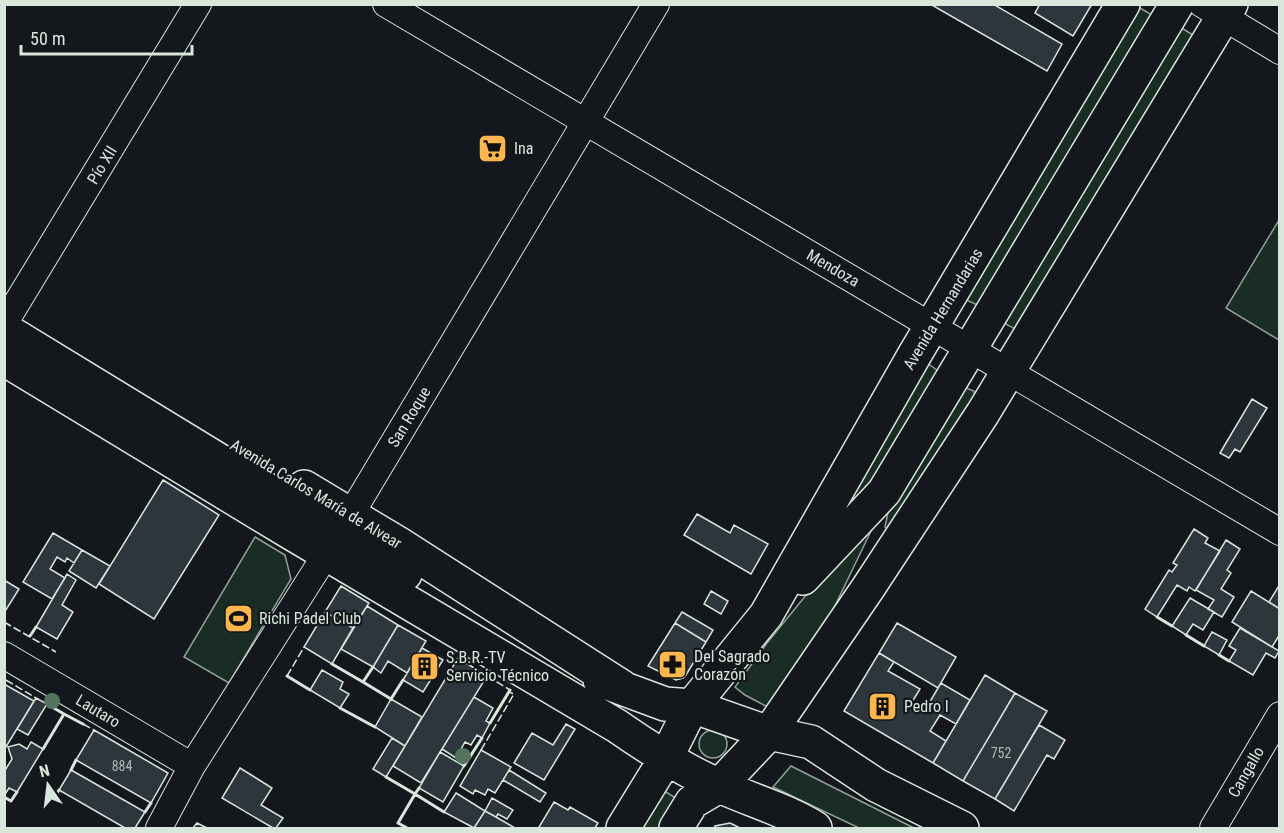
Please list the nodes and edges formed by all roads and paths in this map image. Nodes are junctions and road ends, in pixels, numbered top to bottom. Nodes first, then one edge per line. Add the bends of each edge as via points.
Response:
1 (198, 4) edge
2 (386, 4) edge
3 (656, 4) edge
4 (1123, 4) edge
5 (1177, 4) edge
6 (1219, 9) edge
7 (1280, 51) edge
8 (584, 123) junction
9 (6, 320) edge
10 (932, 327) junction
11 (970, 349) junction
12 (4, 359) edge
13 (1008, 372) junction
14 (884, 492) junction
15 (1280, 532) edge
16 (339, 534) junction
17 (868, 588) junction
18 (766, 615) junction
19 (4, 655) edge
20 (547, 663) junction
21 (622, 687) junction
22 (692, 706) junction
23 (1280, 715) edge
24 (617, 726) junction
25 (769, 733) junction
26 (666, 758) junction
27 (192, 766) junction
28 (876, 785) junction
29 (719, 786) junction
30 (811, 825) edge
31 (159, 828) edge
32 (623, 828) edge
33 (676, 828) edge
34 (937, 828) edge
35 (962, 828) edge
36 (1213, 828) edge

1 - 9 street, Pío XII
2 - 8 street, Mendoza
3 - 8 street, San Roque
4 - 10 main road, Avenida Hernandarias
5 - 11 main road, Avenida Hernandarias
6 - 7 street
6 - 13 main road, Avenida Hernandarias
8 - 10 street, Mendoza
8 - 16 street, San Roque
9 - 16 main road, Avenida Carlos María de Alvear
10 - 11 street, Mendoza
10 - 18 main road, Avenida Hernandarias
11 - 13 street, Mendoza
11 - 14 main road, Avenida Hernandarias
12 - 16 main road, Avenida Carlos María de Alvear
13 - 15 street, Mendoza
13 - 17 main road, Avenida Hernandarias
14 - 17 main road, Avenida Hernandarias
14 - 18 main road, Avenida Hernandarias
16 - 20 main road, Avenida Carlos María de Alvear
16 - 21 main road, Avenida Carlos María de Alvear
16 - 24 main road, Avenida Carlos María de Alvear
16 - 27 street, San Roque
17 - 25 main road, Avenida Hernandarias
18 - 22 main road, Avenida Hernandarias
19 - 27 street, Lautaro
20 - 21 main road, Avenida Carlos María de Alvear
20 - 24 main road, Avenida Carlos María de Alvear
21 - 22 main road, Avenida Carlos María de Alvear via 665,704
22 - 25 main road, Avenida Carlos María de Alvear
22 - 26 main road, Avenida Hernandarias
23 - 36 street, Cangallo
24 - 26 main road, Avenida Carlos María de Alvear
25 - 28 main road, Avenida Carlos María de Alvear via 811,742
25 - 29 main road, Avenida Hernandarias
26 - 29 main road, Avenida Carlos María de Alvear
26 - 32 main road, Avenida Hernandarias
27 - 31 street, San Roque
28 - 34 main road, Avenida Carlos María de Alvear
28 - 35 main road, Avenida Carlos María de Alvear
29 - 30 main road, Avenida Carlos María de Alvear
29 - 33 main road, Avenida Hernandarias via 692,802

